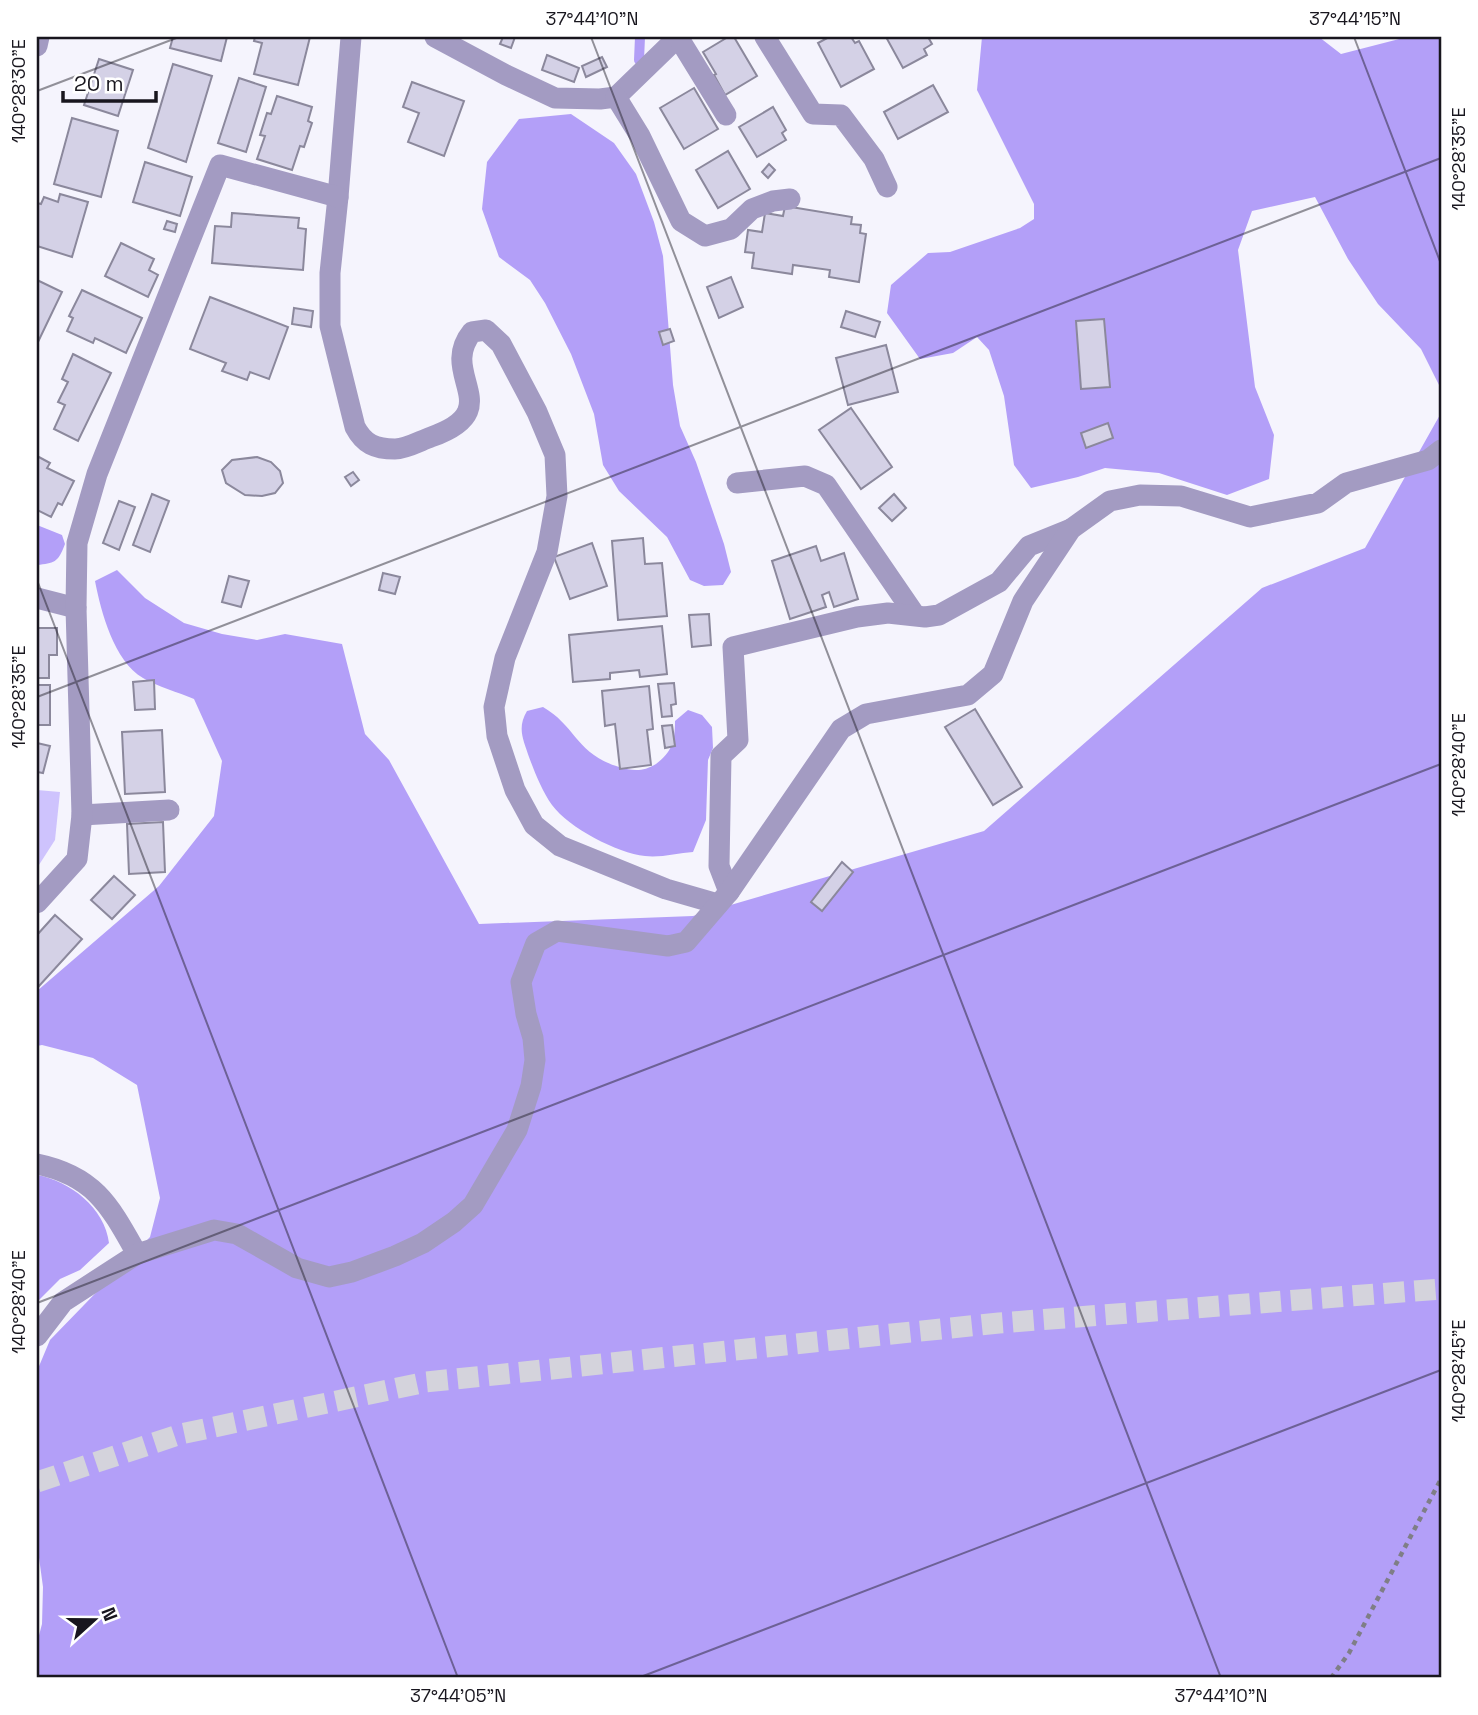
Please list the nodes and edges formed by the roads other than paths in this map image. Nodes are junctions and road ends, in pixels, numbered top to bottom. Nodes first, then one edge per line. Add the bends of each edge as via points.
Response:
1 (39, 37) edge
2 (351, 37) edge
3 (435, 37) edge
4 (678, 37) edge
5 (765, 37) edge
6 (37, 46) edge
7 (616, 97) junction
8 (726, 116) dead end
9 (887, 187) dead end
10 (338, 197) junction
11 (790, 199) dead end
12 (1441, 450) edge
13 (737, 483) dead end
14 (1071, 529) junction
15 (37, 598) edge
16 (76, 608) junction
17 (915, 615) junction
18 (169, 810) dead end
19 (82, 815) junction
20 (724, 898) junction
21 (37, 902) edge
22 (37, 1164) edge
23 (137, 1254) junction
24 (37, 1336) edge

1 - 6 street
2 - 10 street
3 - 7 street via 555,97
4 - 7 street
4 - 8 street
5 - 9 street via 813,114 841,115 874,159
7 - 11 street via 681,221 705,236 731,229 752,209
10 - 16 street via 220,164 97,474 77,542
10 - 20 street via 330,326 361,439 370,446 397,449 463,422 471,404 461,364 463,346 472,332 486,330 501,344 555,455 557,496 547,552 505,658 494,707 497,736 515,790 534,824 560,846 666,889
12 - 14 street via 1428,460 1346,483 1318,503 1279,512 1251,517 1181,496 1140,495 1110,501
13 - 17 street via 805,476 826,485
14 - 17 street via 1029,546 999,582 939,615
14 - 20 street via 1023,601 993,674 968,695 866,714 841,729
15 - 16 street
16 - 19 street
17 - 20 street via 857,617 733,647 738,740 721,756 719,866
18 - 19 street
19 - 21 street via 77,859
20 - 23 street via 686,942 668,946 556,931 536,943 521,982 535,1060 517,1130 473,1205 422,1243 329,1277 297,1268 237,1234 214,1230
22 - 23 street via 83,1181 110,1207
23 - 24 street via 63,1302

